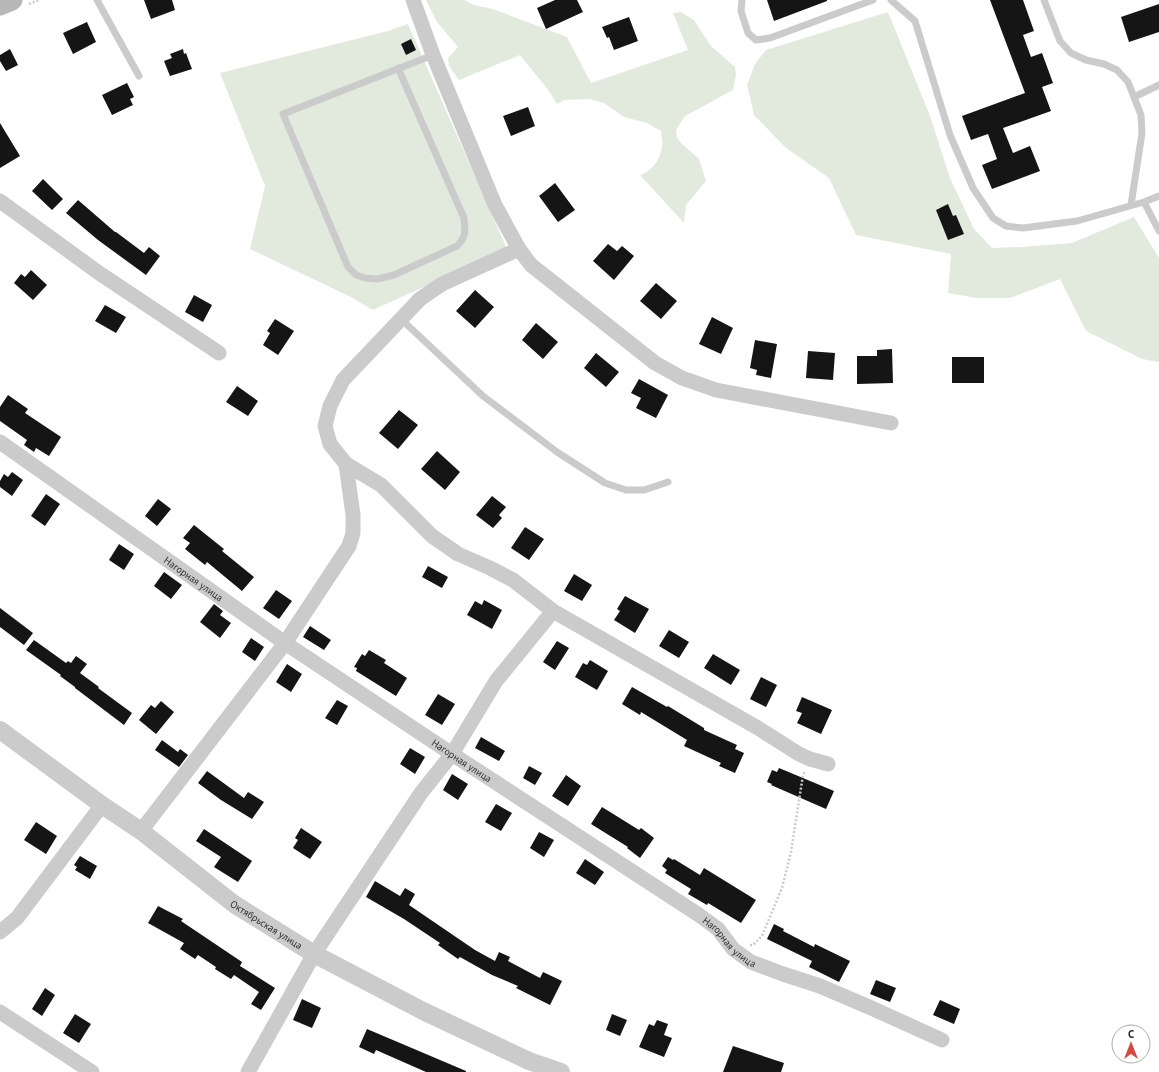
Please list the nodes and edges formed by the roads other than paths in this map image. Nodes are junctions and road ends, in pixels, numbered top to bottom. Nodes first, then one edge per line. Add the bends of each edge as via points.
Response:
1 (12, 0) edge
2 (97, 0) edge
3 (413, 0) edge
4 (742, 0) edge
5 (873, 0) edge
6 (891, 0) edge
7 (1044, 0) edge
8 (0, 5) edge
9 (434, 55) junction
10 (398, 68) junction
11 (139, 76) dead end
12 (1159, 85) edge
13 (1134, 97) junction
14 (1159, 196) edge
15 (0, 201) edge
16 (1144, 202) junction
17 (1131, 205) junction
18 (1159, 231) edge
19 (519, 249) junction
20 (401, 320) junction
21 (218, 353) dead end
22 (891, 423) dead end
23 (0, 442) edge
24 (346, 464) junction
25 (668, 482) dead end
26 (553, 611) junction
27 (285, 643) junction
28 (0, 730) edge
29 (452, 754) junction
30 (828, 764) dead end
31 (102, 805) junction
32 (141, 831) junction
33 (0, 932) edge
34 (314, 954) junction
35 (0, 1012) edge
36 (942, 1040) dead end
37 (92, 1072) edge
38 (248, 1072) edge
39 (561, 1072) edge

1 - 8 main road
2 - 11 lane
3 - 9 street
4 - 5 lane via 741,11 748,32 756,40 770,38
6 - 17 lane via 915,21 950,135 973,188 993,218 1006,226 1023,228 1078,221
7 - 13 lane via 1060,41 1071,53 1117,70 1128,82
9 - 10 lane
9 - 19 street via 495,205
10 - 10 lane via 464,218 464,239 457,246 394,275 377,279 365,278 356,275 348,267 283,114
12 - 13 lane
13 - 17 lane via 1141,115 1142,133
14 - 16 lane
15 - 21 street via 99,274
16 - 17 lane
16 - 18 lane
19 - 20 street via 442,284 420,299
19 - 22 street via 531,265 604,324 655,363 682,378 716,390
20 - 24 street via 343,380 330,406 325,426 330,444
20 - 25 lane via 484,396 557,452 605,483 626,490 644,490
23 - 27 street, Нагорная улица
24 - 26 street via 380,485 432,536 458,554 513,580
24 - 27 street via 354,515 349,546
26 - 29 street via 496,681
26 - 30 street via 799,754
27 - 29 street, Нагорная улица
27 - 32 street
28 - 31 street, Октябрьская улица
29 - 34 street via 421,792
29 - 36 street, Нагорная улица via 699,915 718,930 733,949 751,962 820,986
31 - 32 street, Октябрьская улица
31 - 33 street via 17,918
32 - 34 street, Октябрьская улица via 234,904
34 - 38 street
34 - 39 street, Октябрьская улица via 430,1014 529,1061
35 - 37 street

